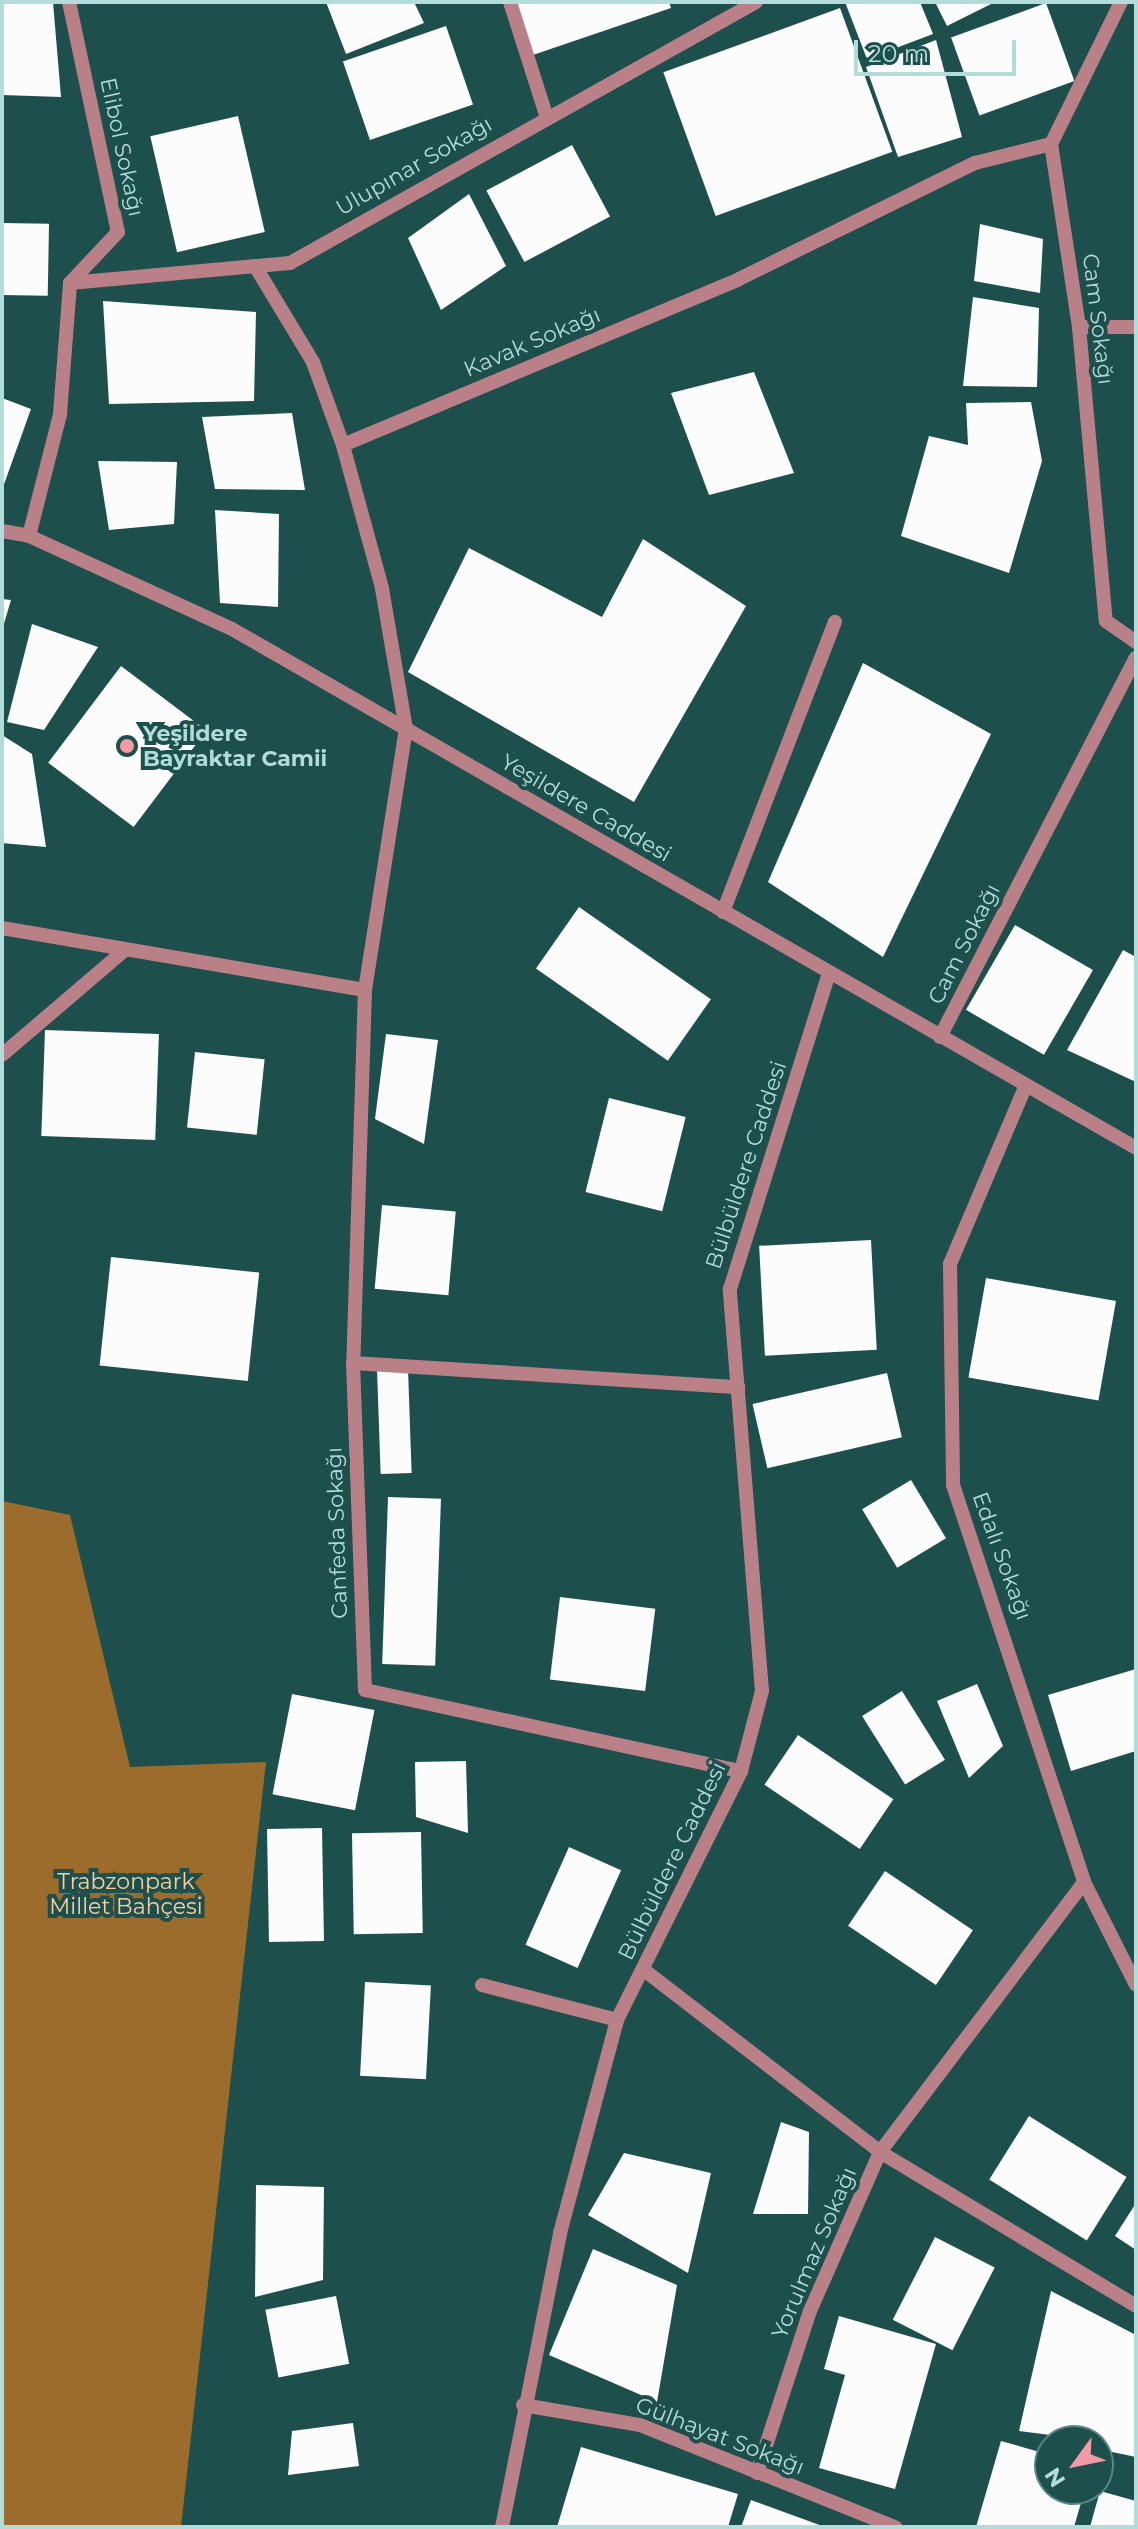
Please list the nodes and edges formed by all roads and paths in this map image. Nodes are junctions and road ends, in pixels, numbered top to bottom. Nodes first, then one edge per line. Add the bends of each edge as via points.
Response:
1 (69, 2) edge
2 (510, 2) edge
3 (756, 2) edge
4 (1121, 2) edge
5 (546, 115) junction
6 (1051, 144) junction
7 (255, 266) junction
8 (70, 283) junction
9 (1079, 327) junction
10 (1136, 327) edge
11 (343, 445) junction
12 (2, 531) edge
13 (29, 536) junction
14 (835, 622) dead end
15 (1136, 642) edge
16 (1136, 658) edge
17 (406, 729) junction
18 (723, 912) junction
19 (2, 928) edge
20 (125, 950) junction
21 (829, 973) junction
22 (365, 990) junction
23 (940, 1037) junction
24 (2, 1055) edge
25 (1026, 1085) junction
26 (1136, 1148) edge
27 (353, 1363) junction
28 (738, 1387) junction
29 (741, 1771) junction
30 (1084, 1882) junction
31 (644, 1970) junction
32 (482, 1985) dead end
33 (1136, 1985) edge
34 (617, 2020) junction
35 (880, 2152) junction
36 (1136, 2306) edge
37 (523, 2405) junction
38 (757, 2473) junction
39 (502, 2527) edge
40 (895, 2527) edge

1 - 8 street, Elibol Sokağı via 118,232
2 - 5 street
3 - 5 street, Ulupınar Sokağı
4 - 6 street
5 - 7 street, Ulupınar Sokağı via 290,263
6 - 9 street, Cam Sokağı
6 - 11 street, Kavak Sokağı via 975,163 739,279
7 - 8 street, Ulupınar Sokağı
7 - 11 street via 313,362
8 - 13 street via 60,414
9 - 10 street
9 - 15 street, Cam Sokağı via 1106,621
11 - 17 street via 382,588
12 - 13 street, Yeşildere Caddesi
13 - 17 street, Yeşildere Caddesi via 232,629
14 - 18 street
16 - 23 street, Cam Sokağı
17 - 18 street, Yeşildere Caddesi
17 - 22 street, Canfeda Sokağı
18 - 21 street, Yeşildere Caddesi
19 - 20 street
20 - 22 street
20 - 24 street
21 - 23 street, Yeşildere Caddesi
21 - 28 street, Bülbüldere Caddesi via 730,1289
22 - 27 street, Canfeda Sokağı
23 - 25 street, Yeşildere Caddesi
25 - 26 street, Yeşildere Caddesi
25 - 30 street, Edalı Sokağı via 950,1264 953,1485
27 - 28 street
27 - 29 street, Canfeda Sokağı via 365,1690
28 - 29 street, Bülbüldere Caddesi via 762,1691
29 - 31 street, Bülbüldere Caddesi
30 - 33 street, Edalı Sokağı
30 - 35 street
31 - 34 street, Bülbüldere Caddesi
31 - 35 street
32 - 34 street
34 - 37 street, Bülbüldere Caddesi
35 - 36 street, Yorulmaz Sokağı
35 - 38 street, Yorulmaz Sokağı via 810,2311
37 - 38 street, Gülhayat Sokağı via 640,2425
37 - 39 street, Bülbüldere Caddesi
38 - 40 street, Gülhayat Sokağı

